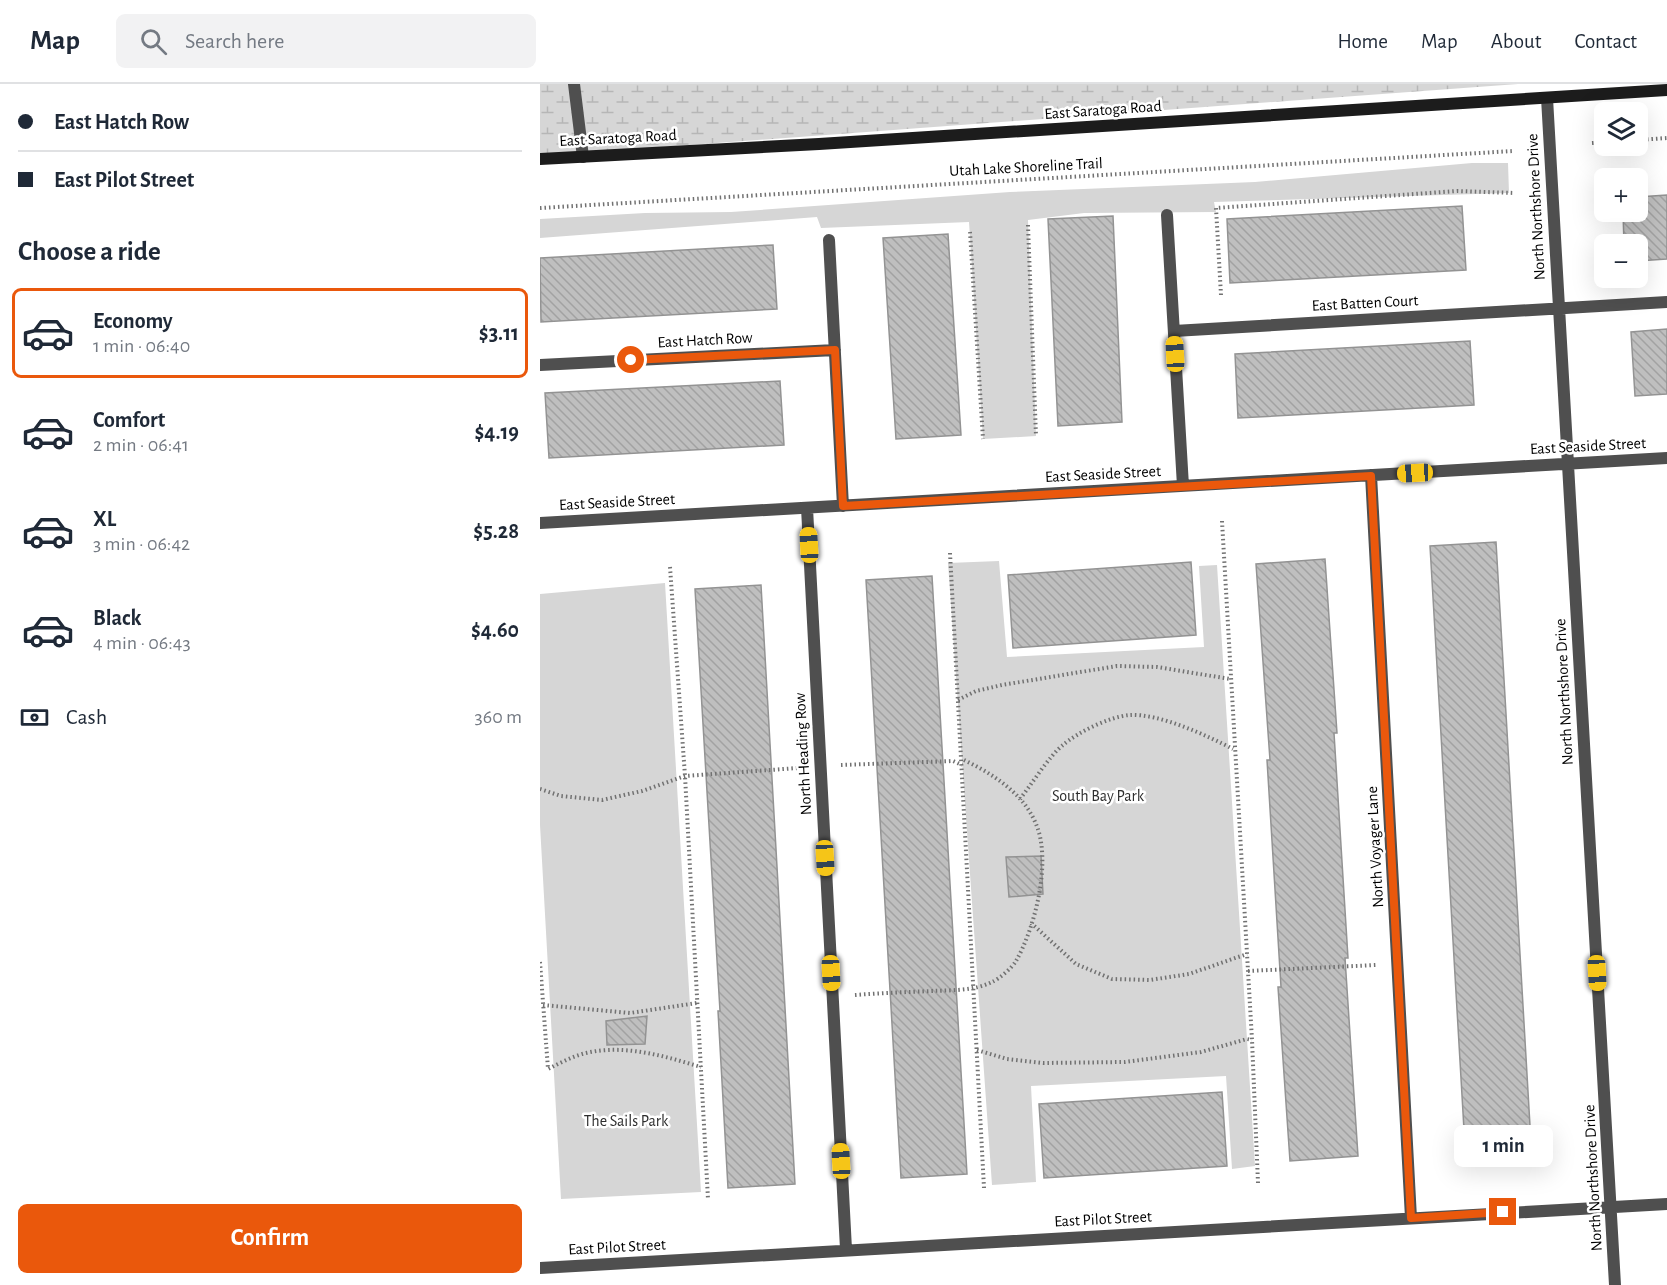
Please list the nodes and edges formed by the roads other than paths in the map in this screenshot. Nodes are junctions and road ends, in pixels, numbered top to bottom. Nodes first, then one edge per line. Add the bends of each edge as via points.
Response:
1 (574, 84) edge
2 (1667, 90) edge
3 (1547, 98) junction
4 (583, 157) junction
5 (540, 159) edge
6 (1167, 215) dead end
7 (829, 240) dead end
8 (1667, 302) edge
9 (1558, 309) junction
10 (1174, 331) junction
11 (835, 350) junction
12 (540, 364) edge
13 (1667, 459) edge
14 (1568, 464) junction
15 (1371, 476) junction
16 (1183, 486) junction
17 (843, 506) junction
18 (807, 508) junction
19 (540, 523) edge
20 (1667, 1204) edge
21 (1611, 1206) junction
22 (1411, 1218) junction
23 (846, 1250) junction
24 (540, 1268) edge
25 (1615, 1285) edge

1 - 4 street
2 - 3 street, East Saratoga Road
3 - 4 street, East Saratoga Road
3 - 9 street, North Northshore Drive
4 - 5 street, East Saratoga Road
6 - 10 street
7 - 11 street
8 - 9 street, East Batten Court
9 - 10 street, East Batten Court
9 - 14 street, North Northshore Drive
10 - 16 street
11 - 12 street, East Hatch Row
11 - 17 street
13 - 14 street, East Seaside Street
14 - 15 street, East Seaside Street
14 - 21 street, North Northshore Drive
15 - 16 street, East Seaside Street
15 - 22 street, North Voyager Lane
16 - 17 street, East Seaside Street
17 - 18 street, East Seaside Street
18 - 19 street, East Seaside Street
18 - 23 street, North Heading Row
20 - 21 street, East Pilot Street
21 - 22 street, East Pilot Street
21 - 25 street, North Northshore Drive
22 - 23 street, East Pilot Street
23 - 24 street, East Pilot Street

